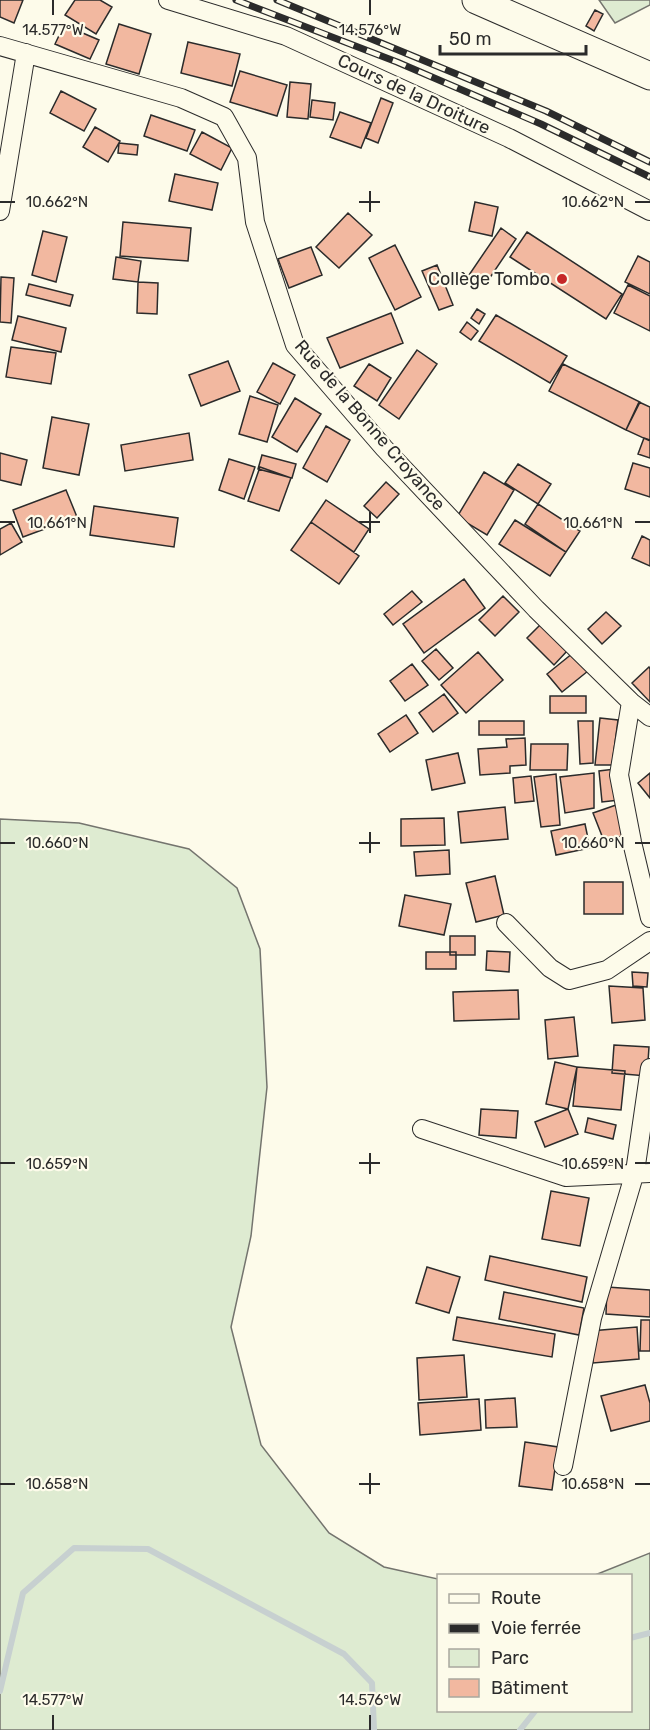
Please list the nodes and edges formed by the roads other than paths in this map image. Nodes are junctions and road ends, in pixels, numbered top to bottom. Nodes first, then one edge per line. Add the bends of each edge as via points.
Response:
1 (168, 0) edge
2 (476, 0) edge
3 (0, 46) edge
4 (26, 53) junction
5 (650, 76) edge
6 (0, 211) edge
7 (650, 211) edge
8 (631, 702) junction
9 (650, 717) edge
10 (650, 918) edge
11 (506, 923) dead end
12 (650, 940) edge
13 (650, 1068) edge
14 (422, 1129) dead end
15 (642, 1173) edge
16 (563, 1466) dead end

1 - 7 street, Cours de la Droiture via 286,36 509,138
2 - 5 main road
3 - 4 street, Rue de la Bonne Croyance
4 - 6 street
4 - 8 street, Rue de la Bonne Croyance via 181,99 224,117 247,158 255,222 295,345 384,448 536,609
8 - 9 street, Rue de la Bonne Croyance
8 - 10 street via 620,775
11 - 12 street via 550,968 569,980 607,970
13 - 15 street
14 - 15 street via 566,1177
15 - 16 street via 592,1318

